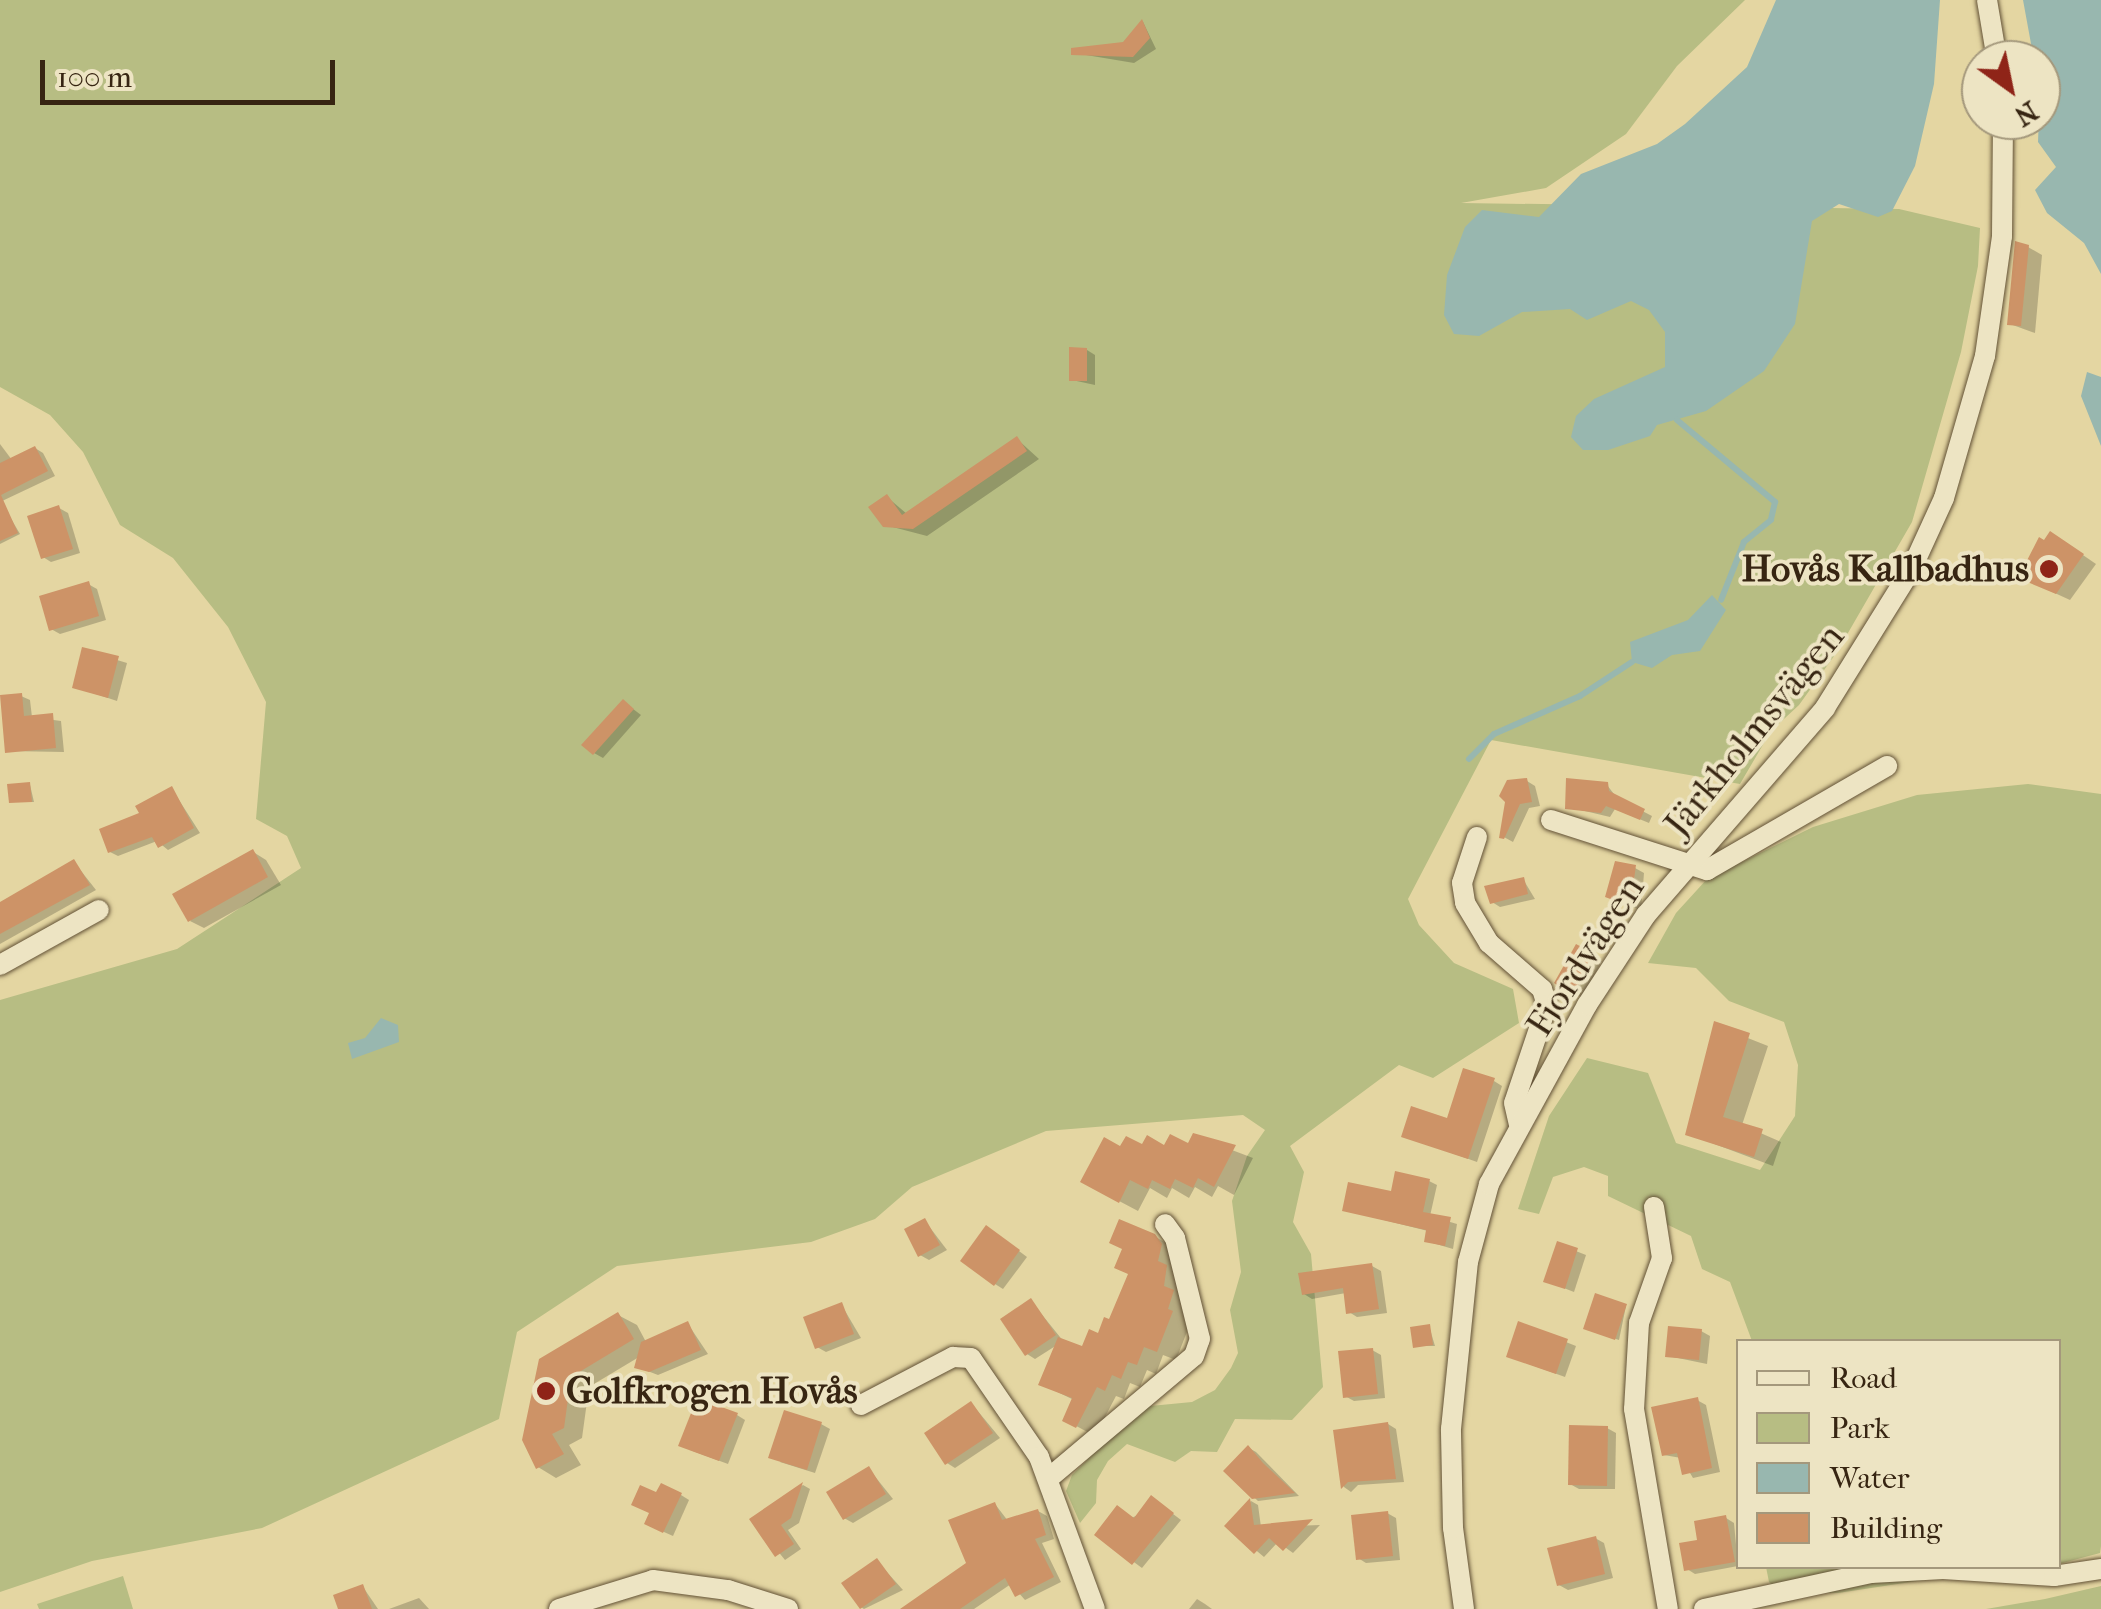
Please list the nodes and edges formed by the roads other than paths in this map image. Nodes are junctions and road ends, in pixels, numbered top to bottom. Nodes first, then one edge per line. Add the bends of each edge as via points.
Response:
1 (1987, 0) edge
2 (1994, 40) edge
3 (2002, 140) edge
4 (1887, 766) dead end
5 (1550, 820) dead end
6 (1477, 837) dead end
7 (1688, 869) junction
8 (99, 910) dead end
9 (0, 965) edge
10 (1519, 1124) junction
11 (1654, 1207) dead end
12 (1165, 1224) dead end
13 (860, 1405) dead end
14 (1049, 1478) junction
15 (1929, 1569) edge
16 (1958, 1569) edge
17 (2101, 1569) edge
18 (559, 1609) edge
19 (788, 1609) edge
20 (1095, 1609) edge
21 (1464, 1609) edge
22 (1668, 1609) edge
23 (1704, 1609) edge

1 - 2 street
3 - 7 street, Järkholmsvägen via 1995,296 1971,413 1938,513 1857,664
4 - 7 street, Fjordvägen via 1724,862
5 - 7 street
6 - 10 street, Fjordvägen via 1462,883 1465,904 1489,943 1542,989 1546,1016 1514,1103
7 - 10 street, Fjordvägen via 1605,978
8 - 9 street
10 - 21 street, Fjordvägen via 1489,1184 1464,1286 1450,1428
11 - 22 street via 1662,1258 1639,1323 1634,1410
12 - 14 street via 1175,1238 1200,1339 1194,1356
13 - 14 street via 964,1354
14 - 20 street
15 - 23 street via 1871,1573
16 - 17 street via 2054,1576
18 - 19 street via 653,1580 728,1590

